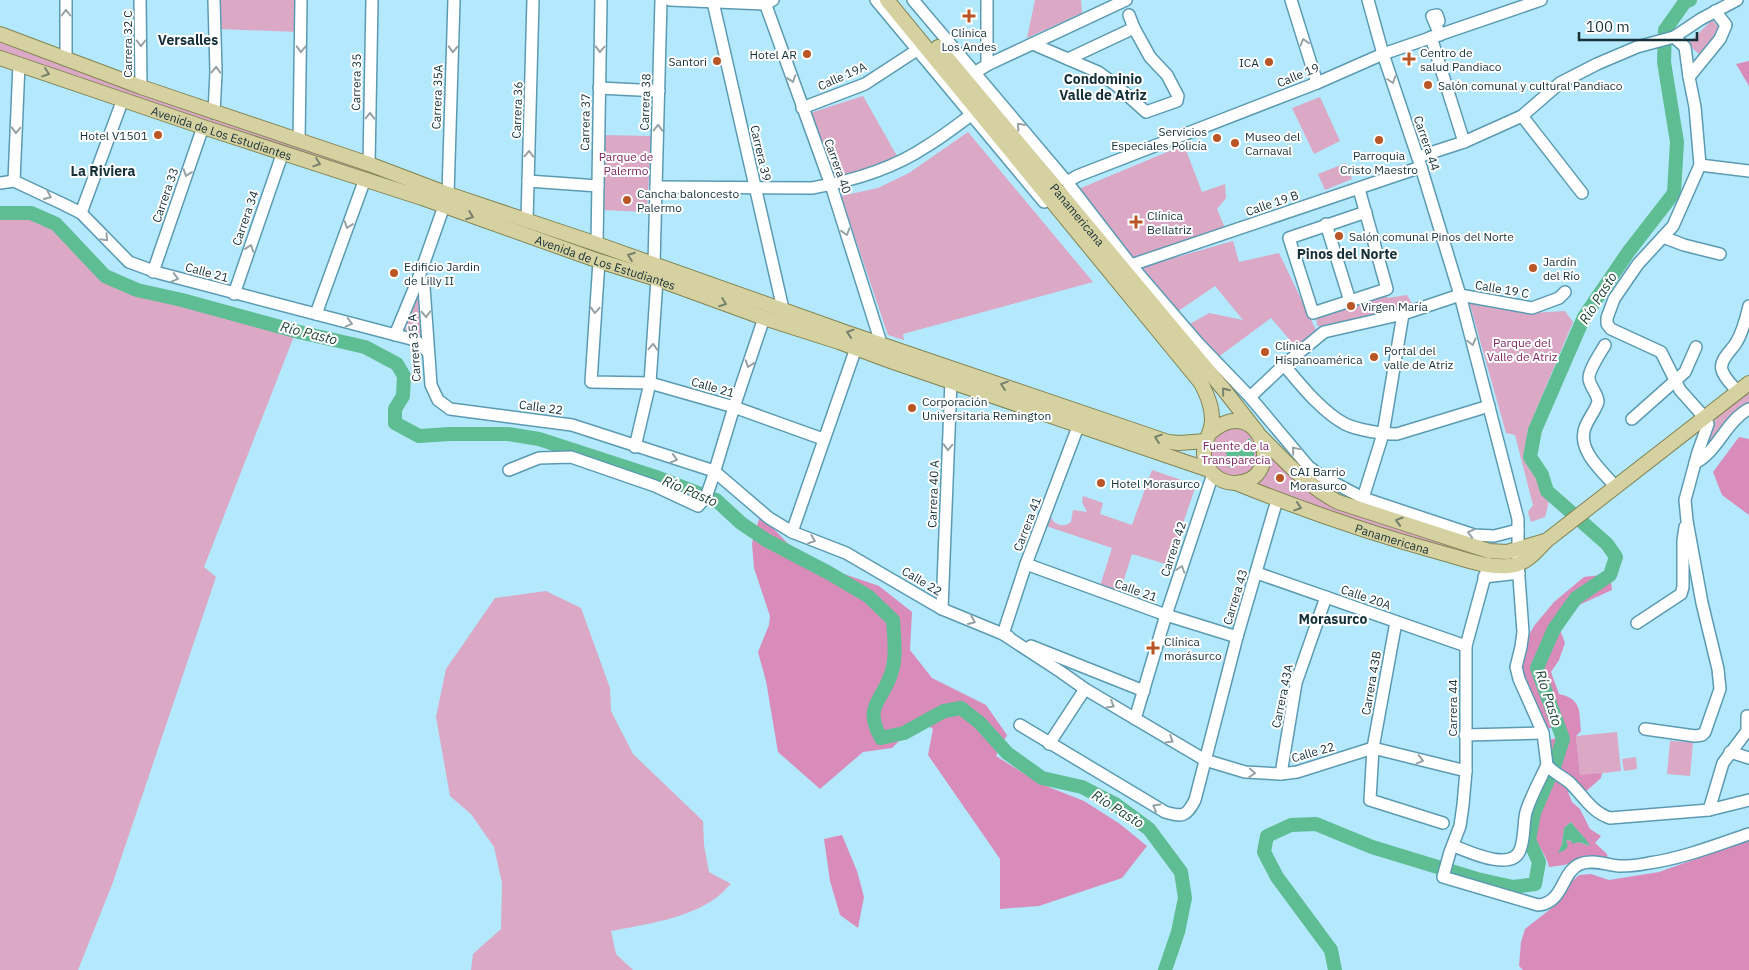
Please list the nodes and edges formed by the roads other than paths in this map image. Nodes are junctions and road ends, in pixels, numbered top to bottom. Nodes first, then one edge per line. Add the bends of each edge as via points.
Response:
1 (66, 0) edge
2 (140, 0) edge
3 (214, 0) edge
4 (301, 0) edge
5 (372, 0) edge
6 (454, 0) edge
7 (534, 0) edge
8 (602, 0) edge
9 (661, 0) edge
10 (670, 0) edge
11 (876, 0) edge
12 (887, 0) edge
13 (899, 0) edge
14 (913, 0) edge
15 (988, 0) edge
16 (1126, 0) edge
17 (1291, 0) edge
18 (1368, 0) edge
19 (1540, 0) edge
20 (1737, 0) edge
21 (768, 1) edge
22 (713, 2) junction
23 (1715, 11) junction
24 (1129, 14) dead end
25 (1439, 21) dead end
26 (1134, 28) junction
27 (0, 34) edge
28 (1435, 36) junction
29 (1670, 38) junction
30 (1033, 44) junction
31 (917, 50) junction
32 (1383, 54) junction
33 (0, 58) edge
34 (1068, 59) junction
35 (66, 60) junction
36 (19, 64) junction
37 (987, 65) junction
38 (976, 72) junction
39 (1689, 77) junction
40 (1317, 83) junction
41 (141, 87) junction
42 (599, 88) junction
43 (659, 91) junction
44 (123, 99) junction
45 (802, 108) junction
46 (214, 113) junction
47 (971, 115) junction
48 (1522, 116) junction
49 (203, 127) junction
50 (299, 141) junction
51 (1464, 142) junction
52 (283, 152) junction
53 (1035, 153) junction
54 (1420, 162) junction
55 (369, 164) junction
56 (1700, 165) junction
57 (1749, 171) edge
58 (365, 179) junction
59 (14, 181) junction
60 (395, 182) junction
61 (528, 182) junction
62 (1067, 182) junction
63 (0, 183) edge
64 (832, 185) junction
65 (598, 186) junction
66 (656, 188) junction
67 (755, 188) junction
68 (1360, 189) junction
69 (1582, 193) dead end
70 (446, 200) junction
71 (1366, 212) junction
72 (502, 213) junction
73 (81, 214) junction
74 (527, 220) junction
75 (493, 224) junction
76 (1326, 224) junction
77 (1073, 231) junction
78 (1663, 237) junction
79 (597, 244) junction
80 (1720, 254) dead end
81 (599, 261) junction
82 (654, 264) junction
83 (1131, 265) junction
84 (153, 272) junction
85 (419, 277) junction
86 (657, 279) junction
87 (689, 283) junction
88 (1565, 292) dead end
89 (234, 294) junction
90 (1460, 295) junction
91 (1350, 301) junction
92 (1749, 306) edge
93 (783, 309) junction
94 (316, 314) junction
95 (1403, 314) junction
96 (764, 318) junction
97 (1747, 320) edge
98 (394, 335) junction
99 (881, 343) junction
100 (1605, 345) dead end
101 (1194, 346) junction
102 (1696, 347) dead end
103 (856, 348) junction
104 (428, 352) junction
105 (1284, 365) junction
106 (951, 381) junction
107 (1675, 381) junction
108 (650, 383) junction
109 (1749, 383) edge
110 (1738, 392) junction
111 (1250, 397) junction
112 (1489, 406) junction
113 (734, 407) junction
114 (450, 409) joint
115 (1749, 409) edge
116 (1705, 418) junction
117 (1632, 419) dead end
118 (1079, 424) junction
119 (1258, 433) junction
120 (1383, 434) junction
121 (1208, 437) junction
122 (823, 439) junction
123 (631, 446) junction
124 (1695, 463) junction
125 (509, 470) dead end
126 (1211, 472) junction
127 (713, 475) junction
128 (1236, 483) junction
129 (1616, 487) junction
130 (1363, 498) junction
131 (1277, 500) junction
132 (1687, 521) junction
133 (1421, 522) junction
134 (1518, 530) junction
135 (792, 532) junction
136 (1546, 541) junction
137 (1518, 549) junction
138 (1026, 564) junction
139 (1518, 569) junction
140 (1486, 572) junction
141 (1257, 573) junction
142 (1326, 597) junction
143 (942, 609) junction
144 (1166, 615) junction
145 (1396, 622) junction
146 (1637, 623) dead end
147 (1003, 634) junction
148 (1237, 637) junction
149 (1466, 646) junction
150 (1084, 689) junction
151 (1144, 691) junction
152 (1748, 716) dead end
153 (1136, 719) junction
154 (1020, 725) dead end
155 (1646, 730) dead end
156 (1543, 733) junction
157 (1465, 735) junction
158 (1049, 744) junction
159 (1374, 748) junction
160 (1730, 752) junction
161 (1749, 758) edge
162 (1205, 760) junction
163 (1548, 767) junction
164 (1466, 771) junction
165 (1281, 774) junction
166 (1749, 800) edge
167 (1709, 810) junction
168 (1443, 823) dead end
169 (1749, 834) edge
170 (1452, 849) junction

35 -> 1 street
2 -> 41 street, Carrera 32 C
46 -> 3 street
4 -> 50 street
55 -> 5 street, Carrera 35
6 -> 70 street, Carrera 35A
61 -> 7 street, Carrera 36
8 -> 42 street, Carrera 37
9 - 43 street, Carrera 38
10 - 22 street
11 - 31 street
12 - 77 main road
13 - 53 main road, Panamericana
14 - 38 street
15 - 37 street
16 - 30 street
40 -> 17 street
18 - 32 street, Carrera 44
19 - 28 street, Calle 19
20 - 23 street
21 - 22 street
21 -> 45 street, Carrera 40
22 - 67 street, Carrera 39
23 - 29 street
23 - 39 street via 1726,25 1720,39
24 - 26 street
25 - 28 street via 1437,14 1432,16
26 - 34 street
26 - 34 street via 1150,57 1167,76 1177,100 1146,112 1098,72
27 - 35 main road, Avenida de Los Estudiantes
28 - 32 street, Calle 19
28 - 51 street
29 - 39 street via 1685,46
29 - 48 street via 1637,47 1560,83
30 - 34 street
30 - 37 street
31 - 45 street, Calle 19A via 865,84
31 - 47 street
32 - 40 street, Calle 19
32 -> 54 street, Carrera 44
33 - 36 main road, Avenida de Los Estudiantes
35 - 41 main road, Avenida de Los Estudiantes
36 -> 44 main road, Avenida de Los Estudiantes
36 -> 59 street
37 - 38 street
53 -> 38 street
39 - 56 street
40 - 62 street, Calle 19
41 - 46 main road, Avenida de Los Estudiantes
42 - 43 street
42 - 65 street, Carrera 37
66 -> 43 street, Carrera 38
44 - 49 main road, Avenida de Los Estudiantes
44 - 73 street
45 - 64 street, Carrera 40
46 - 50 main road, Avenida de Los Estudiantes
47 - 64 street via 925,148 864,176
47 - 77 street
48 - 51 street
48 - 69 street
49 - 52 main road, Avenida de Los Estudiantes
49 -> 84 street, Carrera 33
50 - 55 main road, Avenida de Los Estudiantes
51 - 54 street, Calle 19 B
52 -> 58 main road, Avenida de Los Estudiantes
89 -> 52 street, Carrera 34
53 - 62 street
53 - 101 main road, Panamericana
54 - 68 street, Calle 19 B
54 - 90 street, Carrera 44
55 - 60 main road, Avenida de Los Estudiantes
56 - 57 street
56 - 78 street via 1673,226
58 - 60 main road, Avenida de Los Estudiantes
58 -> 94 street
59 - 63 street
59 -> 73 street, Calle 21
60 - 70 main road, Avenida de Los Estudiantes
61 - 65 street
61 - 74 street, Carrera 36
62 - 83 street
64 - 67 street
64 -> 99 street, Carrera 40
65 - 79 street, Carrera 37
66 - 67 street
66 - 82 street, Carrera 38
67 - 93 street, Carrera 39
68 - 71 street
68 - 83 street, Calle 19 B
70 - 72 main road, Avenida de Los Estudiantes
70 -> 75 main road, Avenida de Los Estudiantes
70 - 85 street, Carrera 35 A
71 - 76 street
71 - 91 street via 1387,289
72 - 74 main road, Avenida de Los Estudiantes
72 - 75 main road via 492,215
73 -> 84 street, Calle 21 via 128,262
74 - 79 main road, Avenida de Los Estudiantes
75 - 81 main road, Avenida de Los Estudiantes
76 - 91 street
76 - 91 street via 1289,238 1313,313
77 - 121 main road via 1201,383 1210,400 1212,418
78 - 80 street
78 - 107 street via 1638,264 1614,299 1606,318 1611,329 1661,352
82 -> 79 main road, Avenida de Los Estudiantes
81 - 86 main road, Avenida de Los Estudiantes
81 -> 108 street, Calle 21 via 591,382
82 - 87 main road, Avenida de Los Estudiantes
83 - 101 street
84 -> 89 street, Calle 21
85 - 98 street, Carrera 35 A
85 -> 104 street, Carrera 35 A via 424,287
86 - 87 main road, Avenida de Los Estudiantes
108 -> 86 street
87 - 93 main road, Avenida de Los Estudiantes
87 -> 96 main road, Avenida de Los Estudiantes
88 - 90 street, Calle 19 C via 1559,298 1532,308
89 - 94 street, Calle 21
90 - 95 street
90 -> 112 street
92 - 97 street
99 -> 93 main road, Avenida de Los Estudiantes
94 -> 98 street, Calle 21
95 - 105 street via 1324,332
95 - 120 street
96 - 103 main road, Avenida de Los Estudiantes
96 -> 113 street
97 - 110 street via 1721,367
98 - 104 street, Calle 21 via 415,340
121 -> 99 main road, Avenida de Los Estudiantes via 1168,442
100 - 129 street via 1590,372 1589,379 1598,402 1584,429 1584,443
101 - 111 street
119 -> 101 main road, Panamericana
102 - 107 street via 1687,369
103 - 106 main road, Avenida de Los Estudiantes
103 - 122 street
104 - 114 street, Carrera 35 A via 434,394 443,406
105 - 111 street
105 - 120 street via 1315,401 1345,424
106 - 118 main road, Avenida de Los Estudiantes
106 -> 143 street, Carrera 40 A
107 - 116 street
107 - 117 street
108 - 113 street, Calle 21
108 - 123 street
109 - 110 main road, Panamericana
110 - 116 main road, Panamericana
130 -> 111 street via 1308,466
112 - 120 street via 1397,434
112 - 134 street via 1518,519
113 - 122 street, Calle 21
113 - 127 street
114 - 123 street, Calle 22 via 572,426
115 - 124 street via 1734,420 1704,458
116 - 124 street via 1708,427
116 - 129 main road, Panamericana
118 - 126 main road, Avenida de Los Estudiantes
118 - 138 street, Carrera 41
119 - 121 main road via 1247,424 1228,422
119 - 128 main road via 1264,444 1263,462 1253,477
133 -> 119 main road, Panamericana via 1338,502 1321,493 1303,480
120 - 130 street
121 - 126 main road via 1204,451
122 - 135 street
123 -> 127 street, Calle 22
124 - 132 street via 1685,500
125 - 127 street via 539,458 571,457 654,486 698,506 706,497
126 - 128 main road via 1220,479
144 -> 126 street, Carrera 42
127 - 135 street, Calle 22
128 - 131 main road, Panamericana
129 - 136 main road, Panamericana
130 - 133 street
131 -> 140 main road, Panamericana
131 - 141 street, Carrera 43
132 - 146 street via 1681,594
132 - 155 street via 1720,689 1702,735
134 -> 133 street via 1494,536 1474,535
133 - 137 main road, Panamericana via 1489,551
134 - 137 street
135 -> 143 street, Calle 22 via 846,553
136 - 137 main road, Panamericana
136 - 139 main road, Panamericana
137 - 139 street
138 - 144 street, Calle 21
138 - 147 street, Carrera 41
139 - 140 main road, Panamericana via 1510,566
139 - 156 street via 1523,632 1516,667
140 - 149 street, Carrera 44
141 - 142 street, Calle 20A
141 - 148 street, Carrera 43
142 - 145 street, Calle 20A
142 - 165 street, Carrera 43A via 1296,683
143 -> 147 street, Calle 22
144 - 148 street, Calle 21
144 - 151 street, Carrera 42
145 - 149 street, Calle 20A
145 - 159 street, Carrera 43B
147 - 150 street, Calle 22
147 - 151 street
148 - 162 street, Carrera 43
149 - 157 street, Carrera 44
150 -> 153 street, Calle 22
150 - 158 street
151 - 153 street, Carrera 42
152 - 160 street via 1747,732
153 -> 162 street, Calle 22
154 - 158 street
156 - 157 street
156 - 163 street
157 - 164 street, Carrera 44
162 -> 158 street, Carrera 43 via 1196,800 1186,814 1180,816 1165,812
159 -> 164 street
159 - 165 street, Calle 22 via 1298,772
159 - 168 street, Carrera 43B via 1370,800
160 - 161 street
160 - 167 street via 1723,763
162 -> 165 street, Calle 22 via 1245,772
163 - 167 street via 1567,780 1594,810 1610,818
163 - 170 street via 1526,812 1521,850 1515,858 1504,861
164 - 170 street, Carrera 44 via 1460,826
166 - 167 street
169 - 170 street, Carrera 44 via 1681,858 1648,864 1580,864 1547,905 1443,877

